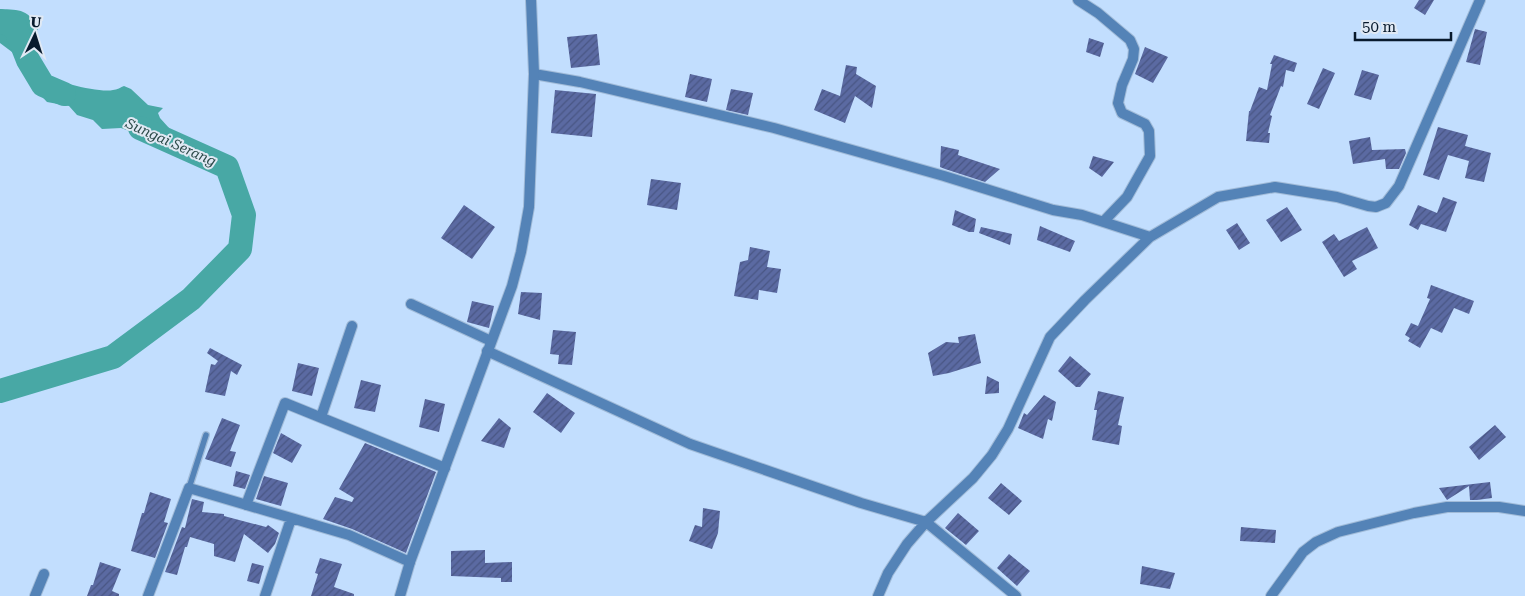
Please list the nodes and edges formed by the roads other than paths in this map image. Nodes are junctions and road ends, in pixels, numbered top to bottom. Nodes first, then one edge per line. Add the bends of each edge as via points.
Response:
1 (531, 0) edge
2 (1078, 0) edge
3 (1480, 0) edge
4 (534, 74) junction
5 (1103, 222) junction
6 (1150, 237) junction
7 (411, 304) dead end
8 (352, 326) dead end
9 (491, 341) junction
10 (487, 352) junction
11 (320, 418) junction
12 (206, 435) dead end
13 (444, 468) junction
14 (189, 488) junction
15 (246, 505) junction
16 (1525, 511) edge
17 (291, 519) junction
18 (926, 522) junction
19 (410, 562) junction
20 (44, 574) dead end
21 (35, 596) edge
22 (148, 596) edge
23 (265, 596) edge
24 (400, 596) edge
25 (878, 596) edge
26 (1016, 596) edge
27 (1271, 596) edge

1 - 4 street
2 - 5 street via 1130,40 1134,49 1133,59 1118,103 1122,113 1145,124 1149,131 1150,156 1127,197
3 - 6 street via 1399,186 1386,202 1372,207 1337,197 1275,187 1218,196
4 - 5 street via 774,128
4 - 9 street via 529,207 522,252
5 - 6 street
6 - 18 street via 1050,337 992,455 973,478
7 - 9 street
8 - 11 street
9 - 10 street
10 - 13 street
10 - 18 street via 690,444
11 - 13 street
11 - 15 street via 286,403
12 - 14 lane
13 - 19 street
14 - 15 street
14 - 22 street
15 - 17 street
16 - 27 street via 1499,507 1447,507 1338,532 1303,552
17 - 19 street via 349,535
17 - 23 street
18 - 25 street via 907,544
18 - 26 street
19 - 24 street
20 - 21 street

